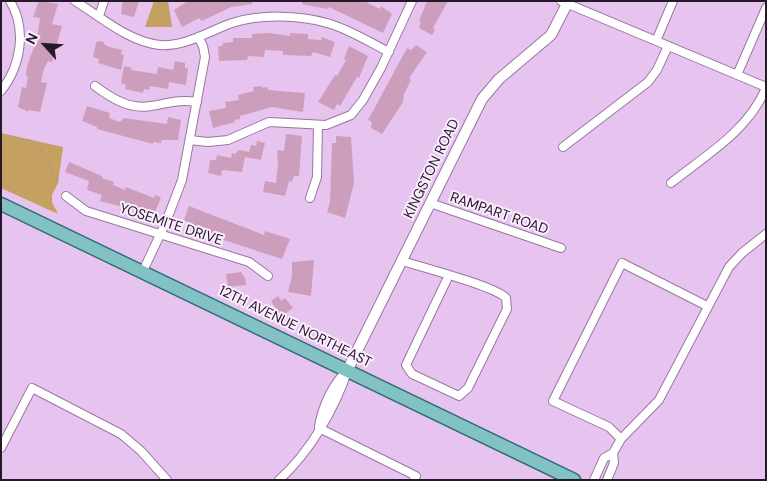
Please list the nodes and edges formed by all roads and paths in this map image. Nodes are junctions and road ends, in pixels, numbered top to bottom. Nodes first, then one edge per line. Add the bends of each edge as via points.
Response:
1 (10, 1) edge
2 (76, 1) edge
3 (104, 1) edge
4 (412, 1) edge
5 (673, 1) edge
6 (566, 2) edge
7 (766, 8) edge
8 (98, 16) junction
9 (198, 37) junction
10 (656, 41) junction
11 (668, 46) junction
12 (389, 52) junction
13 (737, 75) junction
14 (95, 86) dead end
15 (766, 88) edge
16 (1, 91) edge
17 (197, 102) junction
18 (318, 125) junction
19 (190, 140) junction
20 (14, 146) dead end
21 (563, 147) dead end
22 (671, 182) dead end
23 (59, 184) dead end
24 (66, 196) dead end
25 (310, 198) dead end
26 (430, 203) junction
27 (1, 204) edge
28 (160, 234) junction
29 (766, 234) edge
30 (561, 248) dead end
31 (402, 261) junction
32 (143, 271) junction
33 (449, 275) junction
34 (268, 276) dead end
35 (707, 306) junction
36 (348, 369) junction
37 (319, 428) junction
38 (621, 439) junction
39 (1, 448) edge
40 (613, 453) junction
41 (167, 480) edge
42 (279, 480) edge
43 (414, 480) edge
44 (574, 480) edge
45 (594, 480) edge
46 (606, 480) edge

1 - 16 street via 20,25 20,45 9,81
2 - 8 street
3 - 8 street
4 - 12 street
5 - 10 street
6 - 10 street
6 - 26 street, KINGSTON ROAD via 551,36 489,90
7 - 13 street
8 - 9 street via 137,40 150,43 169,45
9 - 12 street via 245,20 308,19 338,27
9 - 17 street via 205,57
10 - 11 street
11 - 13 street
11 - 21 street via 648,82
12 - 18 street via 357,109 335,123
13 - 15 street
14 - 17 street via 112,99 141,107 181,100
15 - 22 street via 757,108 743,125
17 - 19 street
18 - 19 street via 269,122 228,140
18 - 25 street via 317,177
19 - 28 street via 177,196
20 - 23 path via 27,140 38,145
24 - 28 street, YOSEMITE DRIVE via 86,211
26 - 30 street, RAMPART ROAD
26 - 31 street, KINGSTON ROAD
27 - 32 main road, 12TH AVENUE NORTHEAST
28 - 32 street
28 - 34 street, YOSEMITE DRIVE via 249,262
29 - 35 street via 734,261
31 - 33 street
31 - 36 street, KINGSTON ROAD
32 - 36 main road, 12TH AVENUE NORTHEAST
33 - 33 street via 406,366 412,374 459,396 465,393 473,379 507,303 498,292
35 - 38 street via 659,400
35 - 38 street via 622,263 553,401 609,427
36 - 37 street via 329,396
36 - 44 main road, 12TH AVENUE NORTHEAST
37 - 42 street via 303,456
37 - 43 street via 416,476
38 - 40 street
39 - 41 street via 32,388 128,439
40 - 45 street via 604,458
40 - 46 street via 614,463

